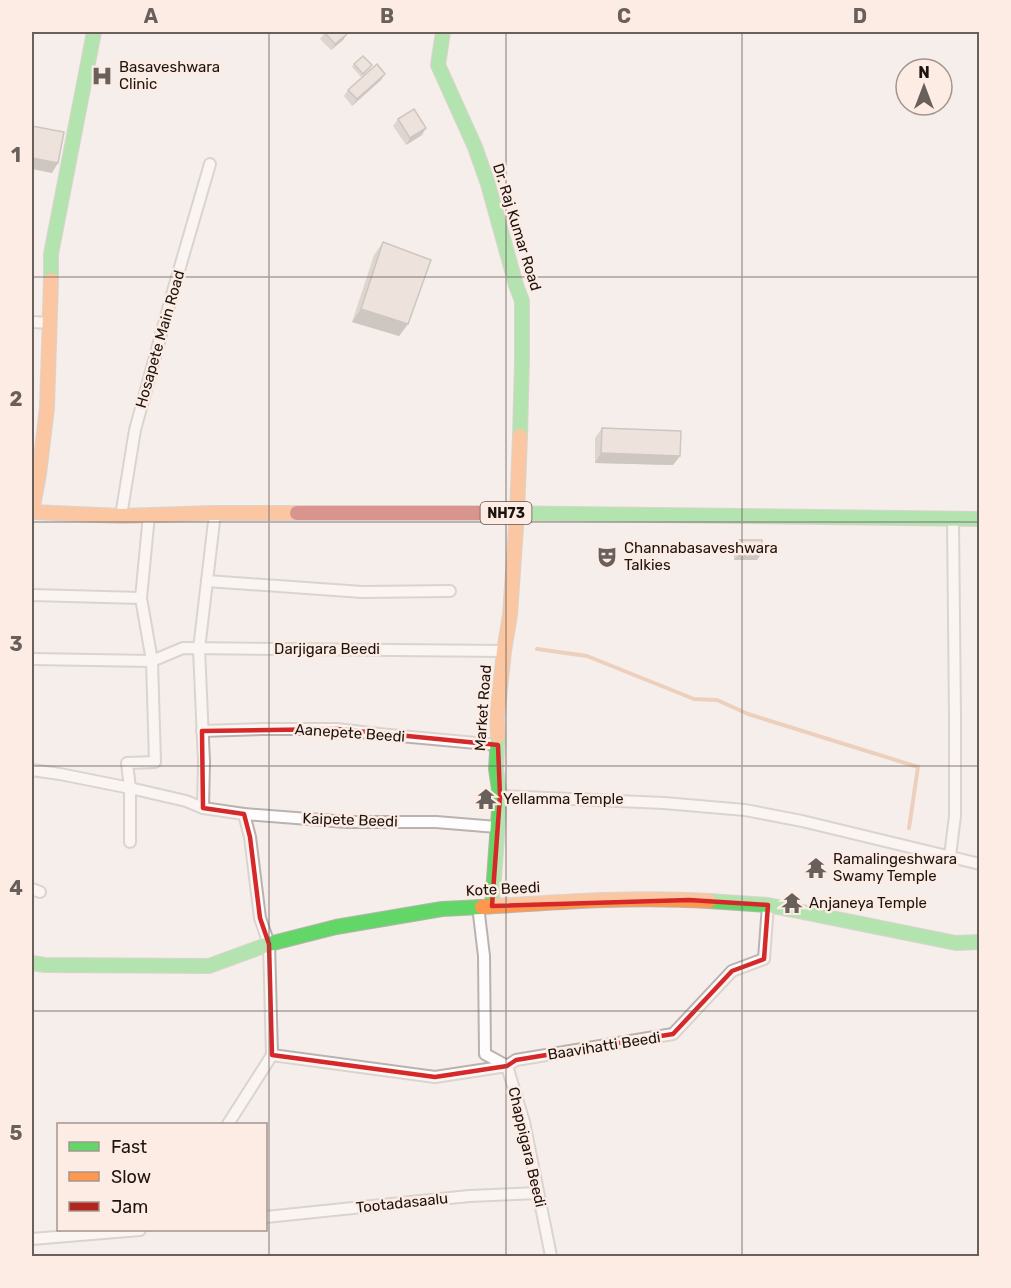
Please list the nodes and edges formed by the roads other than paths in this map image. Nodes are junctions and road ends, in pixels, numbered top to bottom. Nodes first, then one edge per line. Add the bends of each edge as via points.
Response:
1 (94, 32) edge
2 (443, 32) edge
3 (210, 164) dead end
4 (32, 322) edge
5 (50, 323) junction
6 (32, 513) edge
7 (215, 513) junction
8 (517, 513) junction
9 (148, 515) junction
10 (121, 516) junction
11 (953, 519) junction
12 (980, 519) edge
13 (207, 581) junction
14 (450, 591) dead end
15 (32, 595) edge
16 (141, 598) junction
17 (199, 649) junction
18 (504, 651) junction
19 (32, 658) edge
20 (152, 661) junction
21 (202, 731) junction
22 (498, 745) junction
23 (32, 770) edge
24 (130, 788) junction
25 (500, 796) junction
26 (203, 808) junction
27 (244, 814) junction
28 (497, 827) junction
29 (130, 842) dead end
30 (950, 856) junction
31 (980, 864) edge
32 (768, 905) junction
33 (478, 906) junction
34 (492, 906) junction
35 (980, 942) edge
36 (269, 944) junction
37 (32, 963) edge
38 (272, 1055) junction
39 (507, 1066) junction
40 (229, 1123) edge
41 (538, 1193) junction
42 (267, 1217) edge
43 (128, 1231) edge
44 (32, 1239) edge
45 (551, 1257) edge

1 - 5 street via 67,142 51,254
2 - 8 street, Dr. Raj Kumar Road via 438,65 475,147 522,301
3 - 10 street, Hosapete Main Road via 135,430
4 - 5 street
5 - 6 street via 47,408
6 - 10 street, NH73
7 - 8 street, NH73
7 - 9 street, NH73
7 - 13 street
8 - 11 street, NH73
8 - 18 street, Market Road
9 - 10 street, NH73
9 - 16 street
11 - 12 street, NH73
11 - 30 street via 955,805
13 - 14 street via 362,592
13 - 17 street
15 - 16 street
16 - 20 street
17 - 18 street, Darjigara Beedi via 283,646
17 - 20 street, Darjigara Beedi via 183,648
17 - 21 street
18 - 22 street, Market Road
19 - 20 street
20 - 24 street via 155,762 127,763
21 - 22 street, Aanepete Beedi via 337,729
21 - 26 street
22 - 25 street, Market Road
23 - 24 street, Kaipete Beedi
24 - 26 street, Kaipete Beedi
24 - 29 street
25 - 28 street, Market Road
25 - 30 street via 745,810
26 - 27 street, Kaipete Beedi
27 - 28 street, Kaipete Beedi
27 - 36 street via 260,918
28 - 34 street, Market Road
30 - 31 street
32 - 34 street, Kote Beedi via 689,900
32 - 35 street, Kote Beedi via 956,943
32 - 39 street, Baavihatti Beedi via 764,959 732,971 674,1034 516,1060
33 - 34 street, Kote Beedi
33 - 36 street, Kote Beedi via 336,927
33 - 39 street, Chappigara Beedi via 484,956 485,1054
36 - 37 street, Kote Beedi via 209,966
36 - 38 street
38 - 39 street via 435,1077
38 - 40 street
39 - 41 street, Chappigara Beedi via 524,1122
41 - 42 street, Tootadasaalu via 469,1196
41 - 45 street, Chappigara Beedi
43 - 44 street

